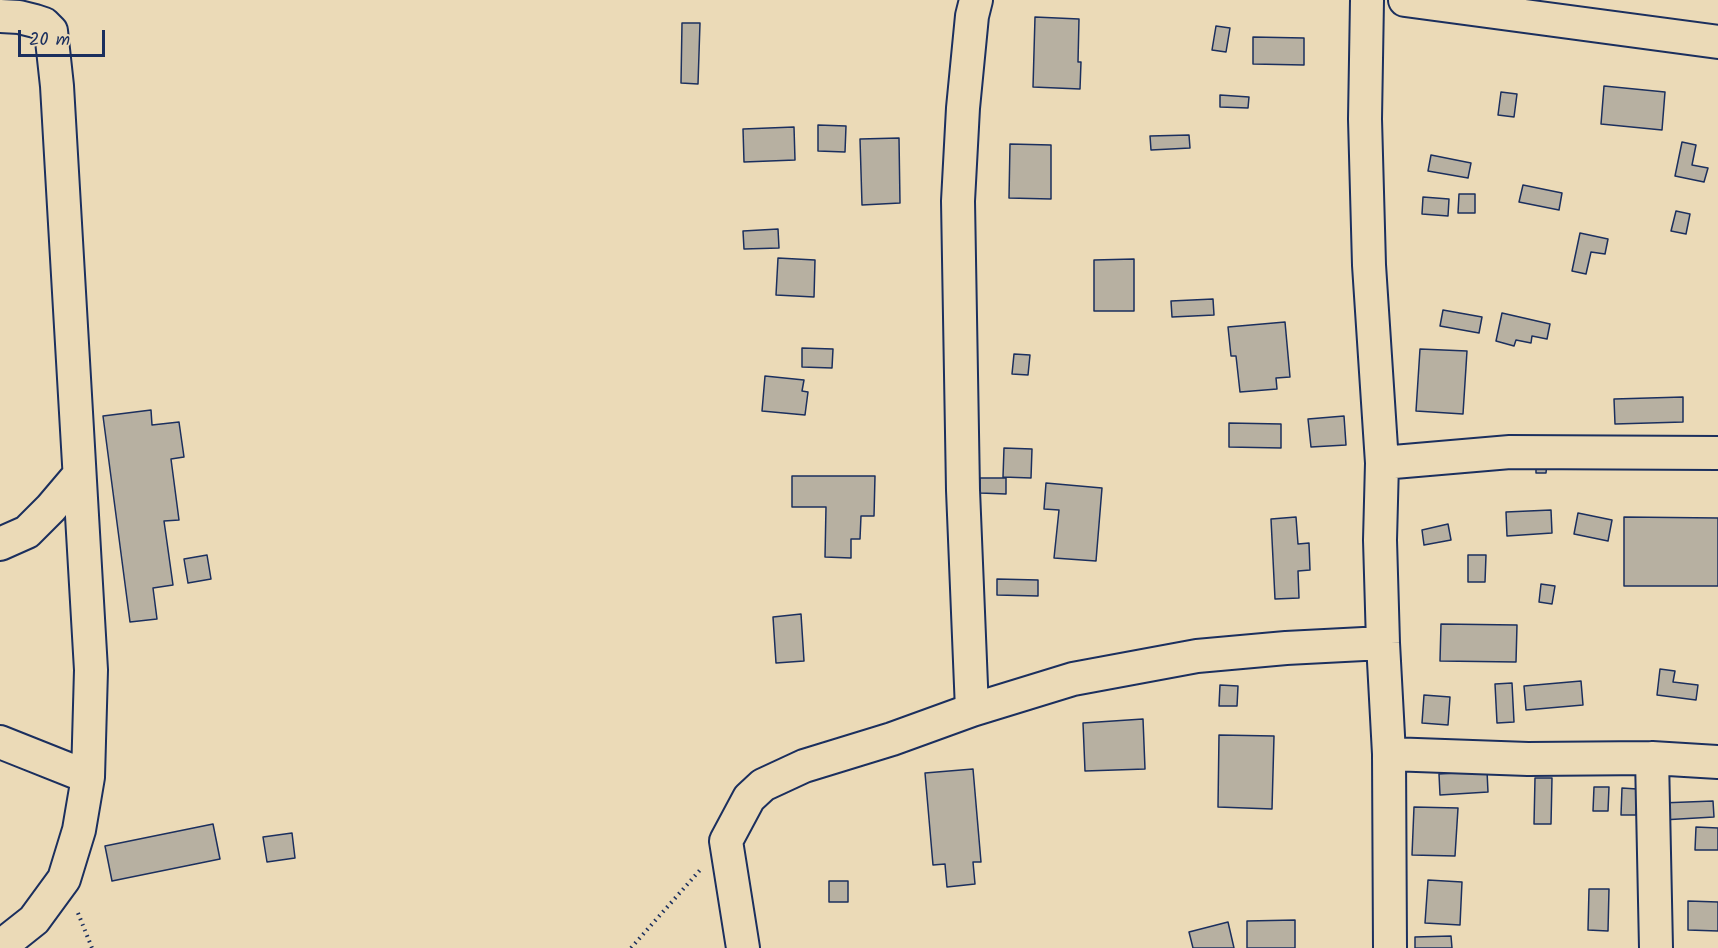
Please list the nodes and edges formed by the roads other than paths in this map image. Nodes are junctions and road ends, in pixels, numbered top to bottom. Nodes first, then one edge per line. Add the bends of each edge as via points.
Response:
1 (976, 0) edge
2 (1367, 0) edge
3 (1405, 0) edge
4 (0, 16) edge
5 (1718, 42) edge
6 (1718, 453) edge
7 (1382, 463) junction
8 (79, 475) junction
9 (0, 544) edge
10 (1383, 643) junction
11 (972, 710) junction
12 (0, 742) edge
13 (1389, 754) junction
14 (1652, 758) junction
15 (1718, 762) edge
16 (88, 777) junction
17 (0, 947) edge
18 (743, 948) edge
19 (1390, 948) edge
20 (1656, 948) edge

1 - 11 street via 963,108 958,201
2 - 7 street via 1365,141
3 - 5 street
4 - 8 street via 35,21 51,32
6 - 7 street via 1510,452
7 - 10 street
8 - 9 street via 27,532
8 - 16 street via 91,670
10 - 11 street via 1197,656 1073,679
10 - 13 street
11 - 18 street via 804,766 763,785 749,798 726,841
12 - 16 street
13 - 14 street
13 - 19 street
14 - 15 street
14 - 20 street
16 - 17 street via 79,830 64,879 34,920

